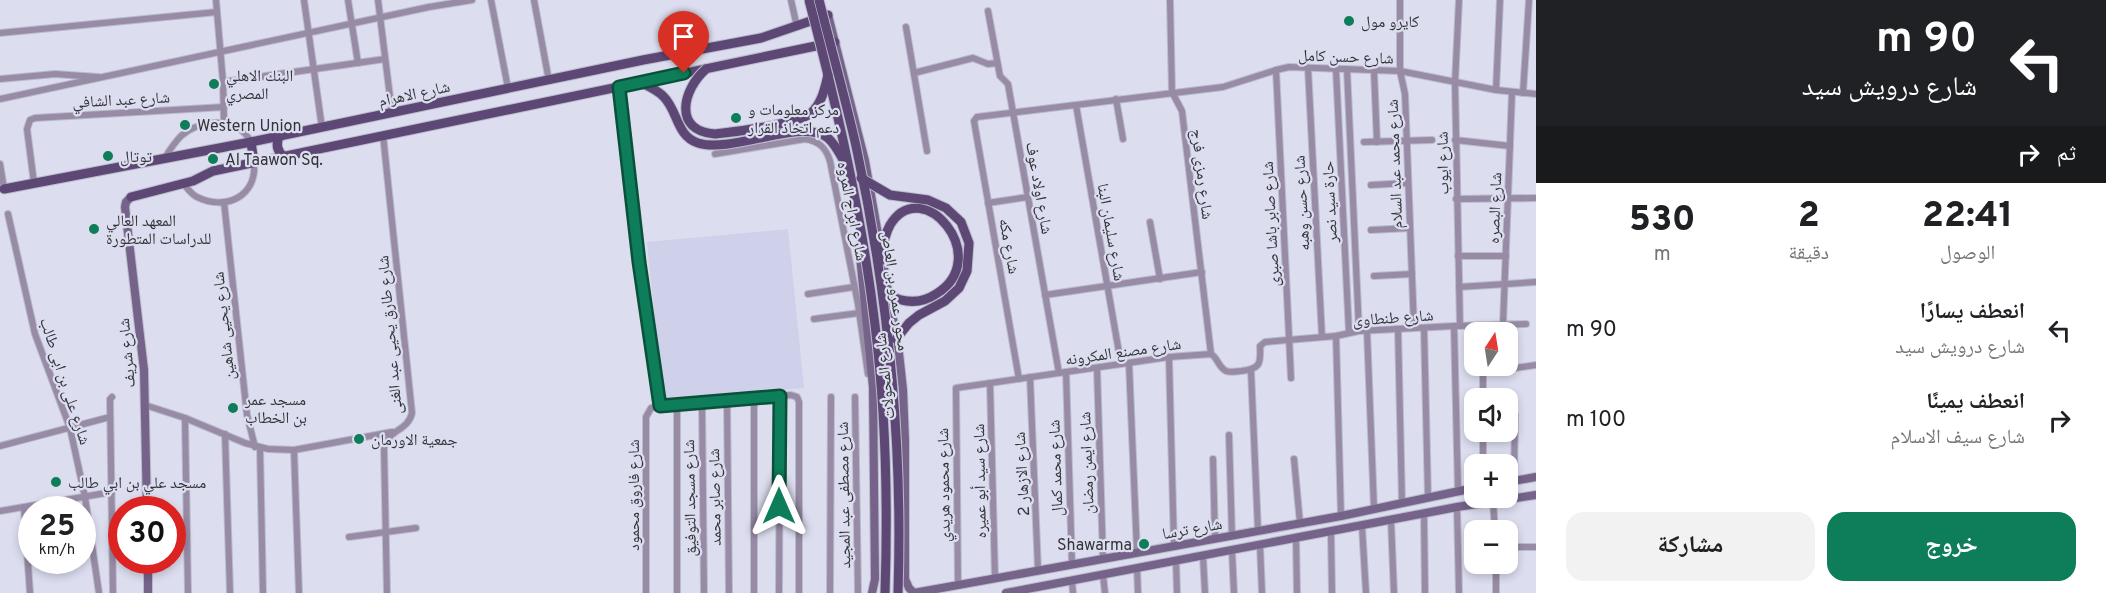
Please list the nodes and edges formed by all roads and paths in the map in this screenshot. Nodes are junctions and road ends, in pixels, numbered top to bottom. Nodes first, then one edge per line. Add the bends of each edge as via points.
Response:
1 (216, 0) edge
2 (304, 0) edge
3 (348, 0) edge
4 (378, 0) edge
5 (471, 0) edge
6 (491, 0) edge
7 (534, 0) edge
8 (791, 0) edge
9 (810, 0) edge
10 (821, 0) edge
11 (1170, 0) edge
12 (1400, 0) edge
13 (1459, 0) edge
14 (1500, 0) edge
15 (1529, 0) edge
16 (428, 4) edge
17 (988, 11) dead end
18 (217, 12) junction
19 (828, 15) junction
20 (380, 18) junction
21 (352, 24) junction
22 (797, 27) junction
23 (906, 27) dead end
24 (0, 33) edge
25 (308, 33) junction
26 (835, 42) junction
27 (817, 46) junction
28 (221, 52) junction
29 (385, 59) junction
30 (358, 63) junction
31 (997, 63) junction
32 (1308, 68) junction
33 (313, 69) junction
34 (706, 69) junction
35 (1276, 70) junction
36 (1336, 70) junction
37 (1347, 70) junction
38 (1400, 70) junction
39 (1374, 71) junction
40 (828, 72) junction
41 (914, 73) junction
42 (101, 77) junction
43 (0, 79) edge
44 (549, 81) junction
45 (223, 82) junction
46 (640, 82) junction
47 (1455, 83) junction
48 (619, 87) junction
49 (508, 88) junction
50 (1496, 90) junction
51 (1172, 92) junction
52 (1512, 92) junction
53 (1523, 93) junction
54 (1536, 94) edge
55 (0, 99) edge
56 (1116, 99) junction
57 (1076, 105) junction
58 (225, 107) junction
59 (392, 113) junction
60 (1013, 113) junction
61 (975, 119) joint
62 (224, 123) junction
63 (322, 128) junction
64 (280, 135) junction
65 (383, 135) junction
66 (1123, 140) dead end
67 (1432, 140) dead end
68 (1455, 140) junction
69 (1407, 141) junction
70 (251, 142) junction
71 (1364, 142) dead end
72 (1377, 142) junction
73 (1510, 146) junction
74 (927, 151) dead end
75 (716, 154) dead end
76 (284, 157) junction
77 (164, 159) junction
78 (254, 163) junction
79 (0, 164) edge
80 (851, 172) junction
81 (861, 178) junction
82 (34, 183) junction
83 (183, 183) junction
84 (1408, 183) junction
85 (1371, 185) dead end
86 (4, 189) joint
87 (131, 197) joint
88 (1028, 197) junction
89 (1508, 198) junction
90 (1536, 198) edge
91 (1456, 199) junction
92 (224, 202) junction
93 (988, 203) junction
94 (8, 213) dead end
95 (1150, 222) dead end
96 (1410, 228) junction
97 (1371, 230) dead end
98 (1458, 256) junction
99 (1506, 256) junction
100 (879, 269) junction
101 (1202, 272) junction
102 (1412, 274) junction
103 (1374, 276) dead end
104 (1160, 279) junction
105 (1536, 282) edge
106 (1505, 285) junction
107 (854, 287) junction
108 (1107, 287) junction
109 (1459, 287) junction
110 (808, 294) dead end
111 (888, 295) junction
112 (1045, 295) junction
113 (859, 313) junction
114 (814, 319) dead end
115 (1503, 322) edge
116 (1518, 324) edge
117 (1526, 324) dead end
118 (1457, 326) junction
119 (1464, 326) edge
120 (1414, 328) junction
121 (1424, 328) junction
122 (1398, 329) junction
123 (1359, 331) junction
124 (1367, 331) junction
125 (1348, 333) junction
126 (1336, 336) junction
127 (1322, 337) junction
128 (896, 339) junction
129 (1289, 340) junction
130 (1211, 354) junction
131 (1169, 357) junction
132 (1129, 363) junction
133 (1120, 364) junction
134 (1536, 365) edge
135 (1097, 368) junction
136 (1518, 368) edge
137 (1251, 370) junction
138 (1062, 373) junction
139 (1030, 377) junction
140 (1291, 378) dead end
141 (1019, 379) junction
142 (990, 383) junction
143 (958, 387) joint
144 (873, 392) junction
145 (780, 396) junction
146 (112, 397) dead end
147 (831, 397) dead end
148 (855, 397) dead end
149 (754, 398) junction
150 (727, 400) junction
151 (702, 402) junction
152 (677, 404) junction
153 (145, 405) junction
154 (660, 406) junction
155 (110, 417) junction
156 (185, 418) junction
157 (70, 428) junction
158 (394, 432) junction
159 (225, 434) junction
160 (1229, 435) dead end
161 (0, 446) edge
162 (257, 447) junction
163 (294, 450) junction
164 (1213, 459) dead end
165 (1294, 459) dead end
166 (1536, 477) edge
167 (1518, 480) edge
168 (1464, 489) edge
169 (1458, 490) junction
170 (112, 492) junction
171 (1536, 495) edge
172 (85, 496) edge
173 (90, 496) edge
174 (147, 496) edge
175 (1428, 497) junction
176 (1518, 498) edge
177 (1402, 502) junction
178 (1464, 506) edge
179 (1457, 507) junction
180 (18, 508) edge
181 (1374, 508) junction
182 (0, 511) edge
183 (1424, 514) junction
184 (1341, 516) junction
185 (1391, 520) junction
186 (1300, 523) junction
187 (1362, 526) junction
188 (416, 528) dead end
189 (1258, 531) junction
190 (1331, 532) junction
191 (386, 533) junction
192 (1232, 536) junction
193 (349, 537) dead end
194 (1296, 538) junction
195 (1215, 539) junction
196 (1260, 545) junction
197 (1174, 546) junction
198 (1518, 547) edge
199 (1536, 547) edge
200 (1232, 550) junction
201 (1137, 552) junction
202 (1203, 556) junction
203 (1103, 558) junction
204 (1176, 561) junction
205 (1071, 564) junction
206 (1137, 568) junction
207 (1038, 570) junction
208 (29, 574) edge
209 (95, 574) edge
210 (147, 574) edge
211 (1496, 574) edge
212 (1103, 575) junction
213 (905, 576) junction
214 (995, 578) junction
215 (875, 579) junction
216 (1072, 581) junction
217 (958, 585) junction
218 (1052, 589) edge
219 (30, 593) edge
220 (98, 593) edge
221 (114, 593) edge
222 (148, 593) edge
223 (188, 593) edge
224 (230, 593) edge
225 (263, 593) edge
226 (299, 593) edge
227 (387, 593) edge
228 (646, 593) edge
229 (677, 593) edge
230 (704, 593) edge
231 (729, 593) edge
232 (754, 593) edge
233 (779, 593) edge
234 (799, 593) edge
235 (830, 593) edge
236 (858, 593) edge
237 (872, 593) edge
238 (885, 593) edge
239 (898, 593) edge
240 (914, 593) edge
241 (1006, 593) edge
242 (1073, 593) edge
243 (1105, 593) edge
244 (1138, 593) edge
245 (1177, 593) edge
246 (1205, 593) edge
247 (1234, 593) edge
248 (1262, 593) edge
249 (1297, 593) edge
250 (1332, 593) edge
251 (1366, 593) edge
252 (1394, 593) edge
253 (1425, 593) edge
254 (1459, 593) edge
255 (1496, 593) edge

1 - 18 street
2 - 25 street
3 - 21 street
4 - 20 street
5 - 16 street
6 - 49 street
7 - 44 street
8 - 22 street
9 - 40 main road, محور عمرو بن العاص, bridge
10 - 19 street
10 - 81 main road, محور عمرو بن العاص, bridge
11 - 51 street, شارع رمزى فرج
12 - 38 street, شارع محمد عبد السلام
13 - 47 street, شارع ايوب
14 - 50 street
15 - 53 street
16 - 20 street
17 - 31 street, شارع اولاد عوف
18 - 24 street
18 - 28 street
19 - 22 main road, شارع الاهرام
19 - 26 street, شارع المحولات
20 - 21 street
20 - 29 street
21 - 25 street
21 - 30 street
22 - 44 main road, شارع الاهرام via 761,38
23 - 41 street
25 - 28 street
25 - 33 street
26 - 27 main road
26 - 111 street, شارع المحولات via 861,143
27 - 34 main road
27 - 144 street, شارع المحولات via 845,161 858,240
28 - 42 street
28 - 45 street
29 - 30 street
29 - 59 street
30 - 33 street
31 - 41 street via 973,58
31 - 60 street, شارع اولاد عوف via 1000,76 1008,84
32 - 35 street, شارع حسن كامل
32 - 36 street, شارع حسن كامل
32 - 127 street, شارع حسن وهبه
33 - 45 street
33 - 63 street
34 - 40 main road, bridge via 689,90 685,110 696,128 715,134 809,115 821,98
34 - 46 main road
35 - 51 street, شارع حسن كامل via 1223,87
35 - 129 street, شارع صابر باشا صبرى
36 - 37 street, شارع حسن كامل
36 - 125 street, حارة سيد نصر
37 - 39 street, شارع حسن كامل
37 - 123 street
38 - 39 street, شارع حسن كامل
38 - 47 street, شارع حسن كامل
38 - 69 street, شارع محمد عبد السلام
39 - 72 street
40 - 80 main road, محور عمرو بن العاص, bridge
41 - 74 street
42 - 43 street via 55,74
42 - 55 street
44 - 49 main road, شارع الاهرام
45 - 58 street
46 - 48 main road
46 - 80 main road, bridge via 663,95 682,130 693,141 713,146 812,131 831,140
47 - 50 street, شارع حسن كامل
47 - 68 street, شارع ايوب
48 - 65 main road
48 - 154 street
49 - 59 main road, شارع الاهرام
50 - 52 street, شارع حسن كامل
51 - 56 street, شارع حسن كامل
51 - 101 street, شارع رمزى فرج via 1182,111
52 - 53 street, شارع حسن كامل
52 - 73 street, شارع البصره
53 - 54 street, شارع حسن كامل
56 - 57 street, شارع حسن كامل
56 - 66 street
57 - 60 street, شارع حسن كامل
57 - 108 street, شارع سليمان البنا
58 - 62 street
58 - 82 street, شارع عبد الشافي via 34,118 27,129
59 - 63 main road, شارع الاهرام
60 - 61 street, شارع حسن كامل
60 - 88 street, شارع اولاد عوف
61 - 93 street, شارع مكه
62 - 70 street via 241,128
62 - 77 street via 192,129 174,143
63 - 64 main road, شارع الاهرام
64 - 70 main road, شارع الاهرام
64 - 76 main road via 277,145
65 - 76 main road
65 - 158 street, شارع طارق يحيى عبد الغنى via 412,413 407,426
67 - 69 street
68 - 73 street
68 - 91 street, شارع ايوب
69 - 72 street
69 - 84 street, شارع محمد عبد السلام
70 - 77 main road, شارع الاهرام
70 - 78 main road
71 - 72 street
73 - 89 street, شارع البصره
75 - 107 street, شارع ابراج المروه via 806,139 825,149
76 - 78 main road
77 - 82 main road, شارع الاهرام
78 - 83 main road via 213,171
78 - 92 street via 251,186
79 - 86 street
80 - 238 main road, محور عمرو بن العاص, bridge via 882,393
81 - 100 main road, محور عمرو بن العاص, bridge
81 - 128 main road, bridge via 890,195 928,200 946,208 961,222 969,243 967,271 959,288 914,319
82 - 86 main road, شارع الاهرام
83 - 87 main road
83 - 92 street via 197,197
84 - 85 street
84 - 96 street, شارع محمد عبد السلام
87 - 153 street, شارع شريف via 125,207
88 - 93 street
88 - 112 street, شارع اولاد عوف
89 - 90 street
89 - 91 street
89 - 99 street, شارع البصره
91 - 98 street, شارع ايوب
92 - 162 street, شارع يحيى شاهين via 247,415
93 - 141 street, شارع مكه
94 - 157 street, شارع على بن ابى طالب via 35,334
95 - 104 street
96 - 97 street
96 - 102 street, شارع محمد عبد السلام
98 - 99 street
98 - 109 street, شارع ايوب
99 - 106 street, شارع البصره
100 - 111 main road, bridge via 888,227 903,213 928,210 951,228 958,257 954,275 946,286 922,300 908,301
100 - 239 main road, محور عمرو بن العاص, bridge via 895,412
101 - 104 street
101 - 130 street, شارع رمزى فرج
102 - 103 street
102 - 120 street, شارع محمد عبد السلام
104 - 108 street
105 - 106 street
106 - 109 street
106 - 115 street, شارع البصره
107 - 110 street
107 - 113 street, شارع ابراج المروه
108 - 112 street
108 - 133 street, شارع سليمان البنا
109 - 118 street, شارع ايوب
111 - 128 street, شارع المحولات
112 - 138 street, شارع اولاد عوف
113 - 114 street
113 - 144 street, شارع ابراج المروه
116 - 117 street, شارع طنطاوى
118 - 119 street, شارع طنطاوى
118 - 121 street, شارع طنطاوى
118 - 169 street, شارع ايوب
120 - 121 street, شارع طنطاوى
120 - 122 street, شارع طنطاوى
121 - 175 street
122 - 124 street, شارع طنطاوى
122 - 177 street
123 - 124 street, شارع طنطاوى
123 - 125 street, شارع طنطاوى
124 - 181 street
125 - 126 street, شارع طنطاوى
126 - 127 street, شارع طنطاوى
126 - 184 street
127 - 129 street, شارع طنطاوى
128 - 213 street, شارع المحولات via 903,390
129 - 137 street, شارع طنطاوى via 1262,343 1260,363
129 - 140 street, شارع صابر باشا صبرى
130 - 131 street, شارع مصنع المكرونه
130 - 137 street via 1227,371
131 - 132 street, شارع مصنع المكرونه
131 - 197 street
132 - 133 street, شارع مصنع المكرونه
132 - 201 street
133 - 135 street, شارع مصنع المكرونه
134 - 136 street
135 - 138 street, شارع مصنع المكرونه
135 - 203 street, شارع ايمن رمضان
137 - 189 street
138 - 139 street, شارع مصنع المكرونه
138 - 205 street, شارع محمد كمال
139 - 141 street, شارع مصنع المكرونه
139 - 207 street, شارع الازهار 2
141 - 142 street, شارع مصنع المكرونه
142 - 143 street, شارع مصنع المكرونه
142 - 214 street, شارع سيد أبو عميره
143 - 217 street, شارع محمود هريدي
144 - 215 street, شارع المحولات
145 - 149 street
145 - 233 street
145 - 234 street via 793,395 799,402
146 - 155 street
147 - 235 street
148 - 236 street, شارع مصطفى عبد المجيد
149 - 150 street
149 - 232 street
150 - 151 street
150 - 231 street, شارع صابر محمد
151 - 152 street
151 - 230 street, شارع مسجد التوفيق
152 - 154 street
152 - 229 street
153 - 156 street
153 - 174 street, شارع شريف
154 - 228 street, شارع فاروق محمود via 651,408 646,417
155 - 157 street
155 - 170 street
156 - 159 street
156 - 223 street
157 - 161 street
157 - 172 street, شارع على بن ابى طالب
158 - 163 street
158 - 191 street, شارع طارق يحيى عبد الغنى via 384,447
159 - 162 street
159 - 224 street
160 - 192 street
162 - 163 street
162 - 225 street, شارع يحيى شاهين
163 - 226 street
164 - 195 street
165 - 186 street
166 - 167 street
168 - 169 street, شارع ترسا
169 - 175 street, شارع ترسا
170 - 173 street
170 - 221 street
171 - 176 street, شارع ترسا
175 - 177 street, شارع ترسا
177 - 181 street, شارع ترسا
178 - 179 street, شارع ترسا
179 - 183 street, شارع ترسا
179 - 254 street
180 - 182 street
181 - 184 street, شارع ترسا
183 - 185 street, شارع ترسا
183 - 253 street
184 - 186 street, شارع ترسا
185 - 187 street, شارع ترسا
185 - 252 street
186 - 189 street, شارع ترسا
187 - 190 street, شارع ترسا
187 - 251 street
188 - 191 street
189 - 192 street, شارع ترسا
190 - 194 street, شارع ترسا
190 - 250 street
191 - 193 street
191 - 227 street, شارع طارق يحيى عبد الغنى
192 - 195 street, شارع ترسا
194 - 196 street, شارع ترسا
194 - 249 street
195 - 197 street, شارع ترسا
196 - 200 street, شارع ترسا
196 - 248 street
197 - 201 street, شارع ترسا
198 - 199 street
200 - 202 street, شارع ترسا
200 - 247 street
201 - 203 street, شارع ترسا
202 - 204 street, شارع ترسا
202 - 246 street
203 - 205 street, شارع ترسا
204 - 206 street, شارع ترسا
204 - 245 street
205 - 207 street, شارع ترسا
206 - 212 street, شارع ترسا
206 - 244 street
207 - 214 street, شارع ترسا
208 - 219 street
209 - 220 street, شارع على بن ابى طالب
210 - 222 street
211 - 255 street
212 - 216 street, شارع ترسا
212 - 243 street
213 - 215 street via 888,583
213 - 240 street, شارع المحولات
214 - 217 street, شارع ترسا
215 - 237 street, شارع المحولات
216 - 218 street, شارع ترسا
216 - 242 street
217 - 240 street, شارع ترسا
218 - 241 street, شارع ترسا

